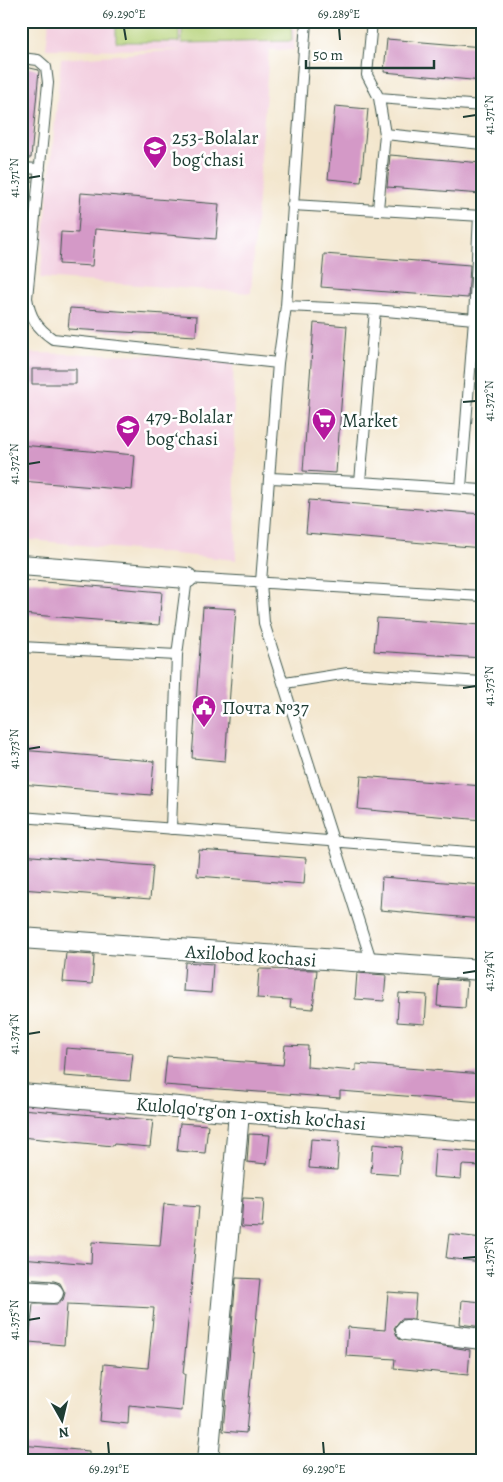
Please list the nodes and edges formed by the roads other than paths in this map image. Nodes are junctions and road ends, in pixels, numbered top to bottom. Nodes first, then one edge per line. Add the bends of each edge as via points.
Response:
1 (306, 21) edge
2 (372, 21) edge
3 (21, 58) edge
4 (378, 98) junction
5 (482, 106) edge
6 (385, 134) junction
7 (482, 144) edge
8 (21, 168) edge
9 (40, 169) junction
10 (292, 205) junction
11 (378, 210) junction
12 (480, 216) edge
13 (26, 260) edge
14 (24, 298) edge
15 (286, 306) junction
16 (375, 310) junction
17 (474, 319) junction
18 (278, 363) junction
19 (270, 478) junction
20 (360, 482) junction
21 (461, 488) junction
22 (482, 490) edge
23 (21, 566) edge
24 (186, 578) junction
25 (262, 582) junction
26 (482, 596) edge
27 (21, 647) edge
28 (177, 655) junction
29 (482, 682) edge
30 (284, 683) junction
31 (21, 817) edge
32 (171, 829) junction
33 (333, 840) junction
34 (482, 853) edge
35 (21, 938) edge
36 (372, 963) junction
37 (482, 970) edge
38 (21, 1094) edge
39 (239, 1113) junction
40 (482, 1132) edge
41 (21, 1291) edge
42 (53, 1293) dead end
43 (406, 1330) dead end
44 (482, 1339) edge
45 (208, 1461) edge

1 - 10 lane
2 - 4 lane via 367,75
3 - 9 lane via 38,60 46,67 48,83
4 - 5 lane
4 - 6 lane
6 - 7 lane
6 - 11 lane
8 - 9 lane
9 - 13 lane
10 - 11 lane
10 - 15 lane
11 - 12 lane
12 - 17 lane
13 - 14 lane
14 - 18 lane via 35,323 53,339
15 - 16 lane
15 - 18 lane
16 - 17 lane
16 - 20 lane
17 - 21 lane
18 - 19 lane
19 - 20 lane
19 - 25 lane
20 - 21 lane
21 - 22 lane
23 - 24 street
24 - 25 lane
24 - 28 lane
25 - 26 lane
25 - 30 lane via 264,623
27 - 28 lane
28 - 32 lane
29 - 30 lane via 348,673
30 - 33 lane
31 - 32 lane
32 - 33 lane
33 - 34 lane
33 - 36 lane
35 - 36 street, Axilobod kochasi
36 - 37 street, Axilobod kochasi
38 - 39 street, Kulolqo'rg'on 1-oxtish ko'chasi
39 - 40 street, Kulolqo'rg'on 1-oxtish ko'chasi
39 - 45 street
41 - 42 street
43 - 44 street

